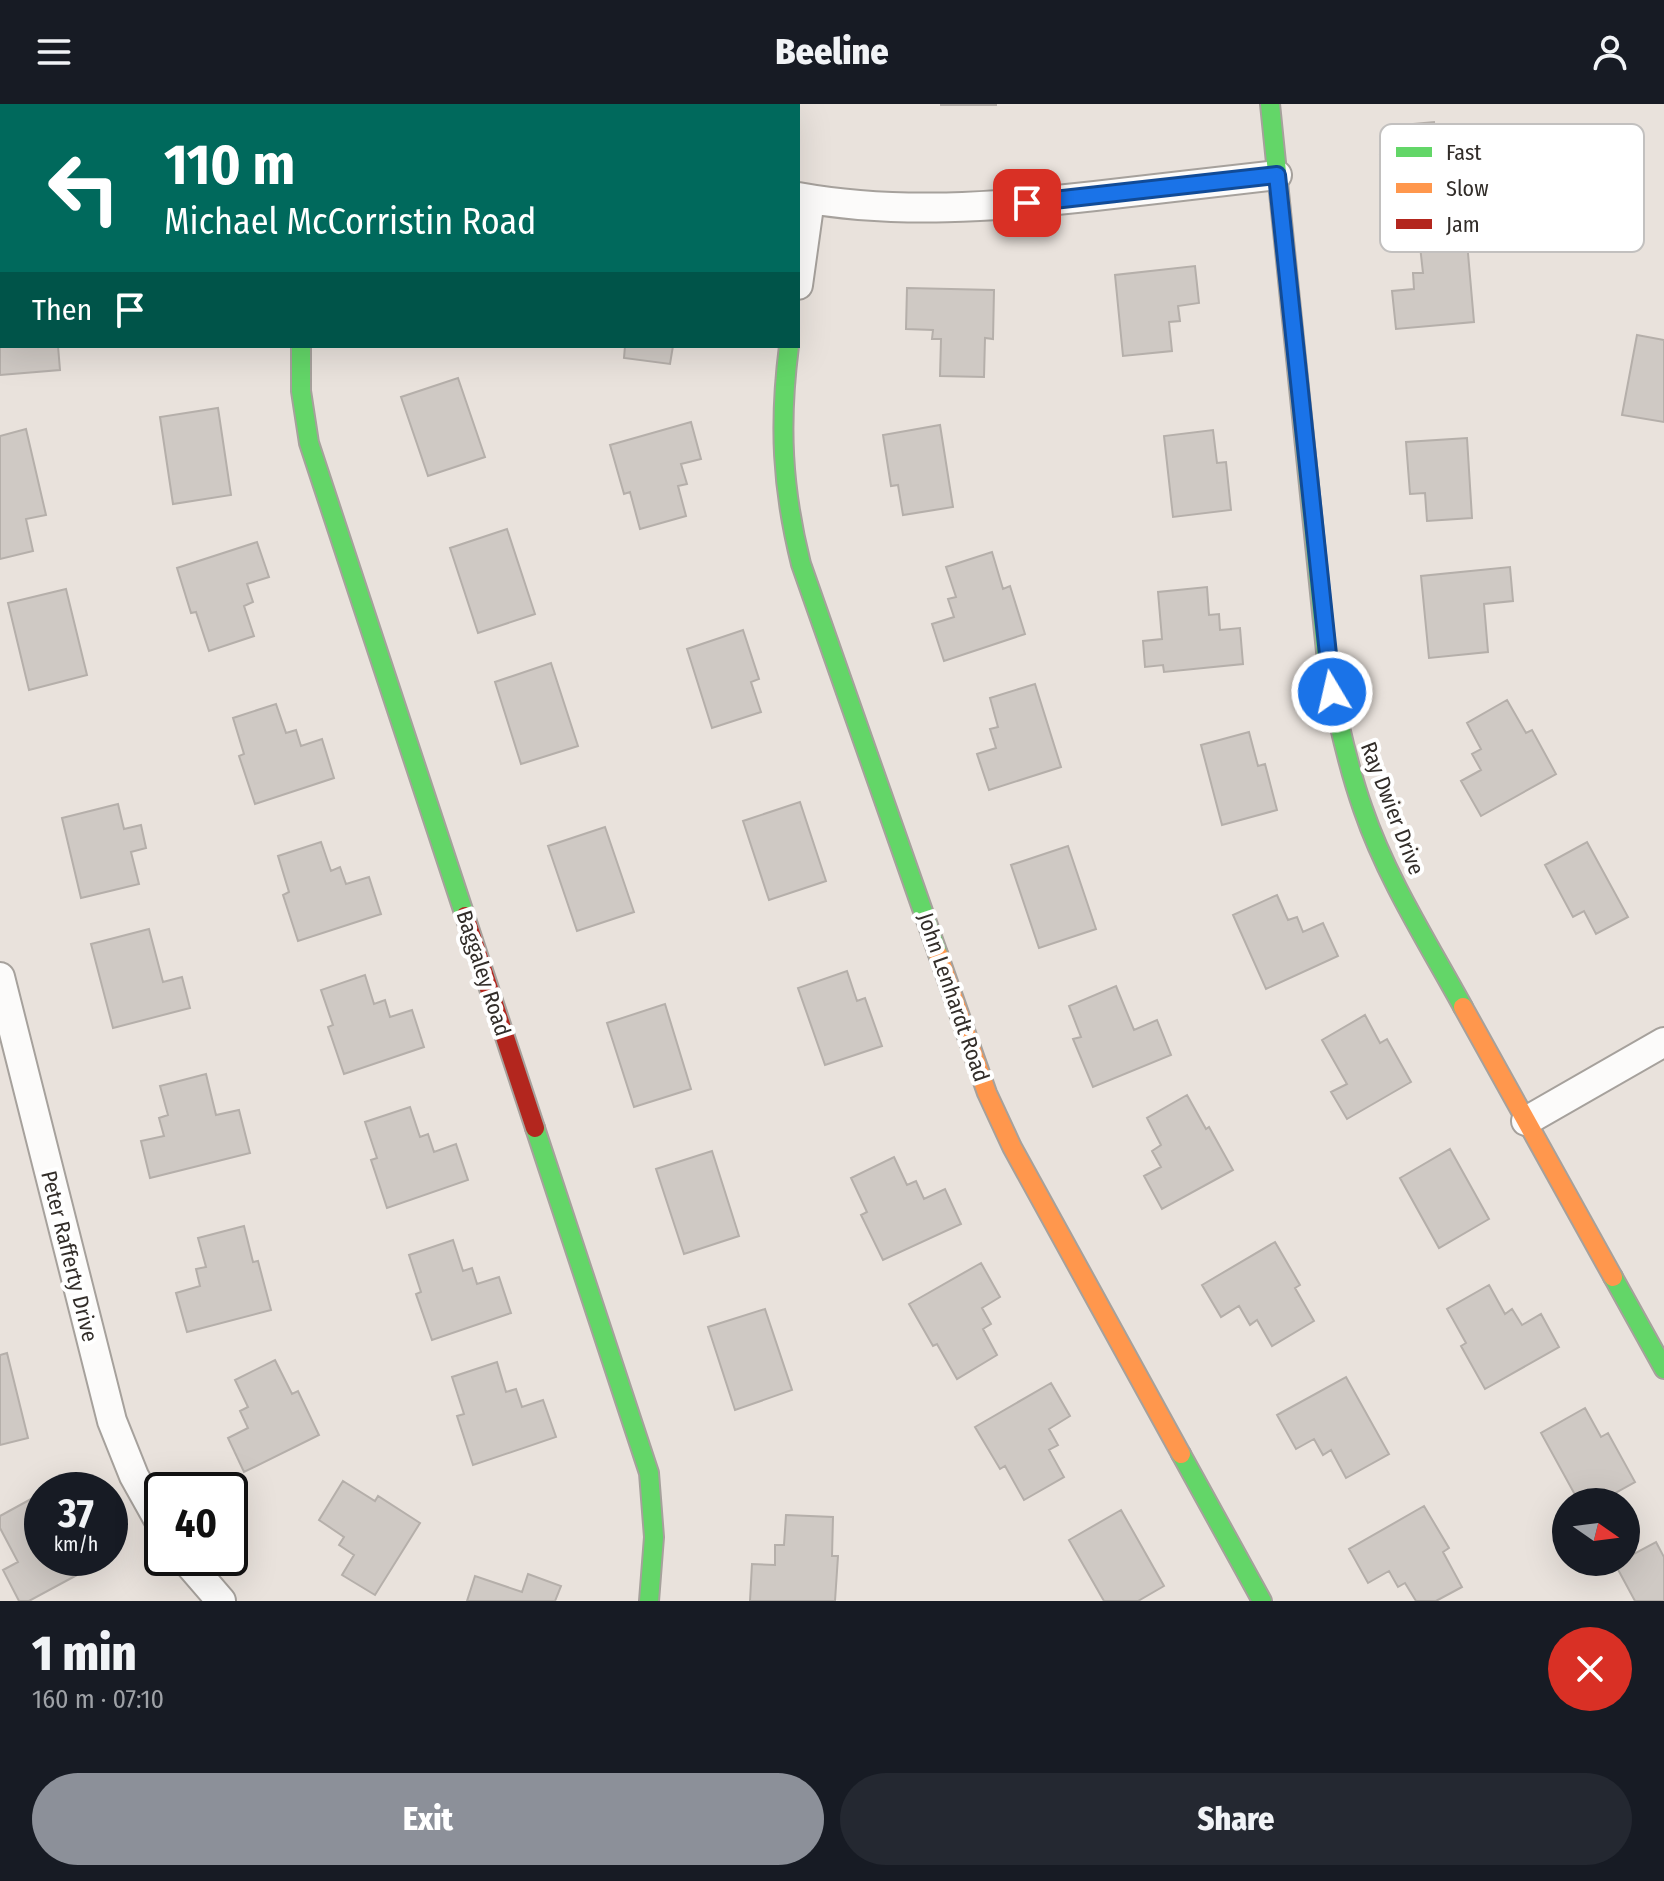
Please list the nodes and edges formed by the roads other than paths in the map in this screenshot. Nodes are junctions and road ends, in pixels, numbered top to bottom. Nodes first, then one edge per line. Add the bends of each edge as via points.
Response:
1 (1270, 104) edge
2 (1277, 175) junction
3 (804, 198) edge
4 (800, 256) edge
5 (301, 348) edge
6 (789, 348) edge
7 (0, 977) edge
8 (1664, 1042) edge
9 (1526, 1121) junction
10 (1664, 1369) edge
11 (144, 1494) edge
12 (199, 1576) edge
13 (221, 1601) edge
14 (649, 1601) edge
15 (1262, 1601) edge

1 - 2 street, Ray Dwier Drive
2 - 3 street via 996,207 917,208
2 - 9 street, Ray Dwier Drive via 1328,671 1341,735 1363,810 1394,882
3 - 4 street
5 - 14 street, Baggaley Road via 309,443 649,1473 655,1523
6 - 15 street, John Lenhardt Road via 780,453 788,516 987,1093
7 - 11 street, Peter Rafferty Drive via 112,1421
8 - 9 street
9 - 10 street, Ray Dwier Drive
12 - 13 street

